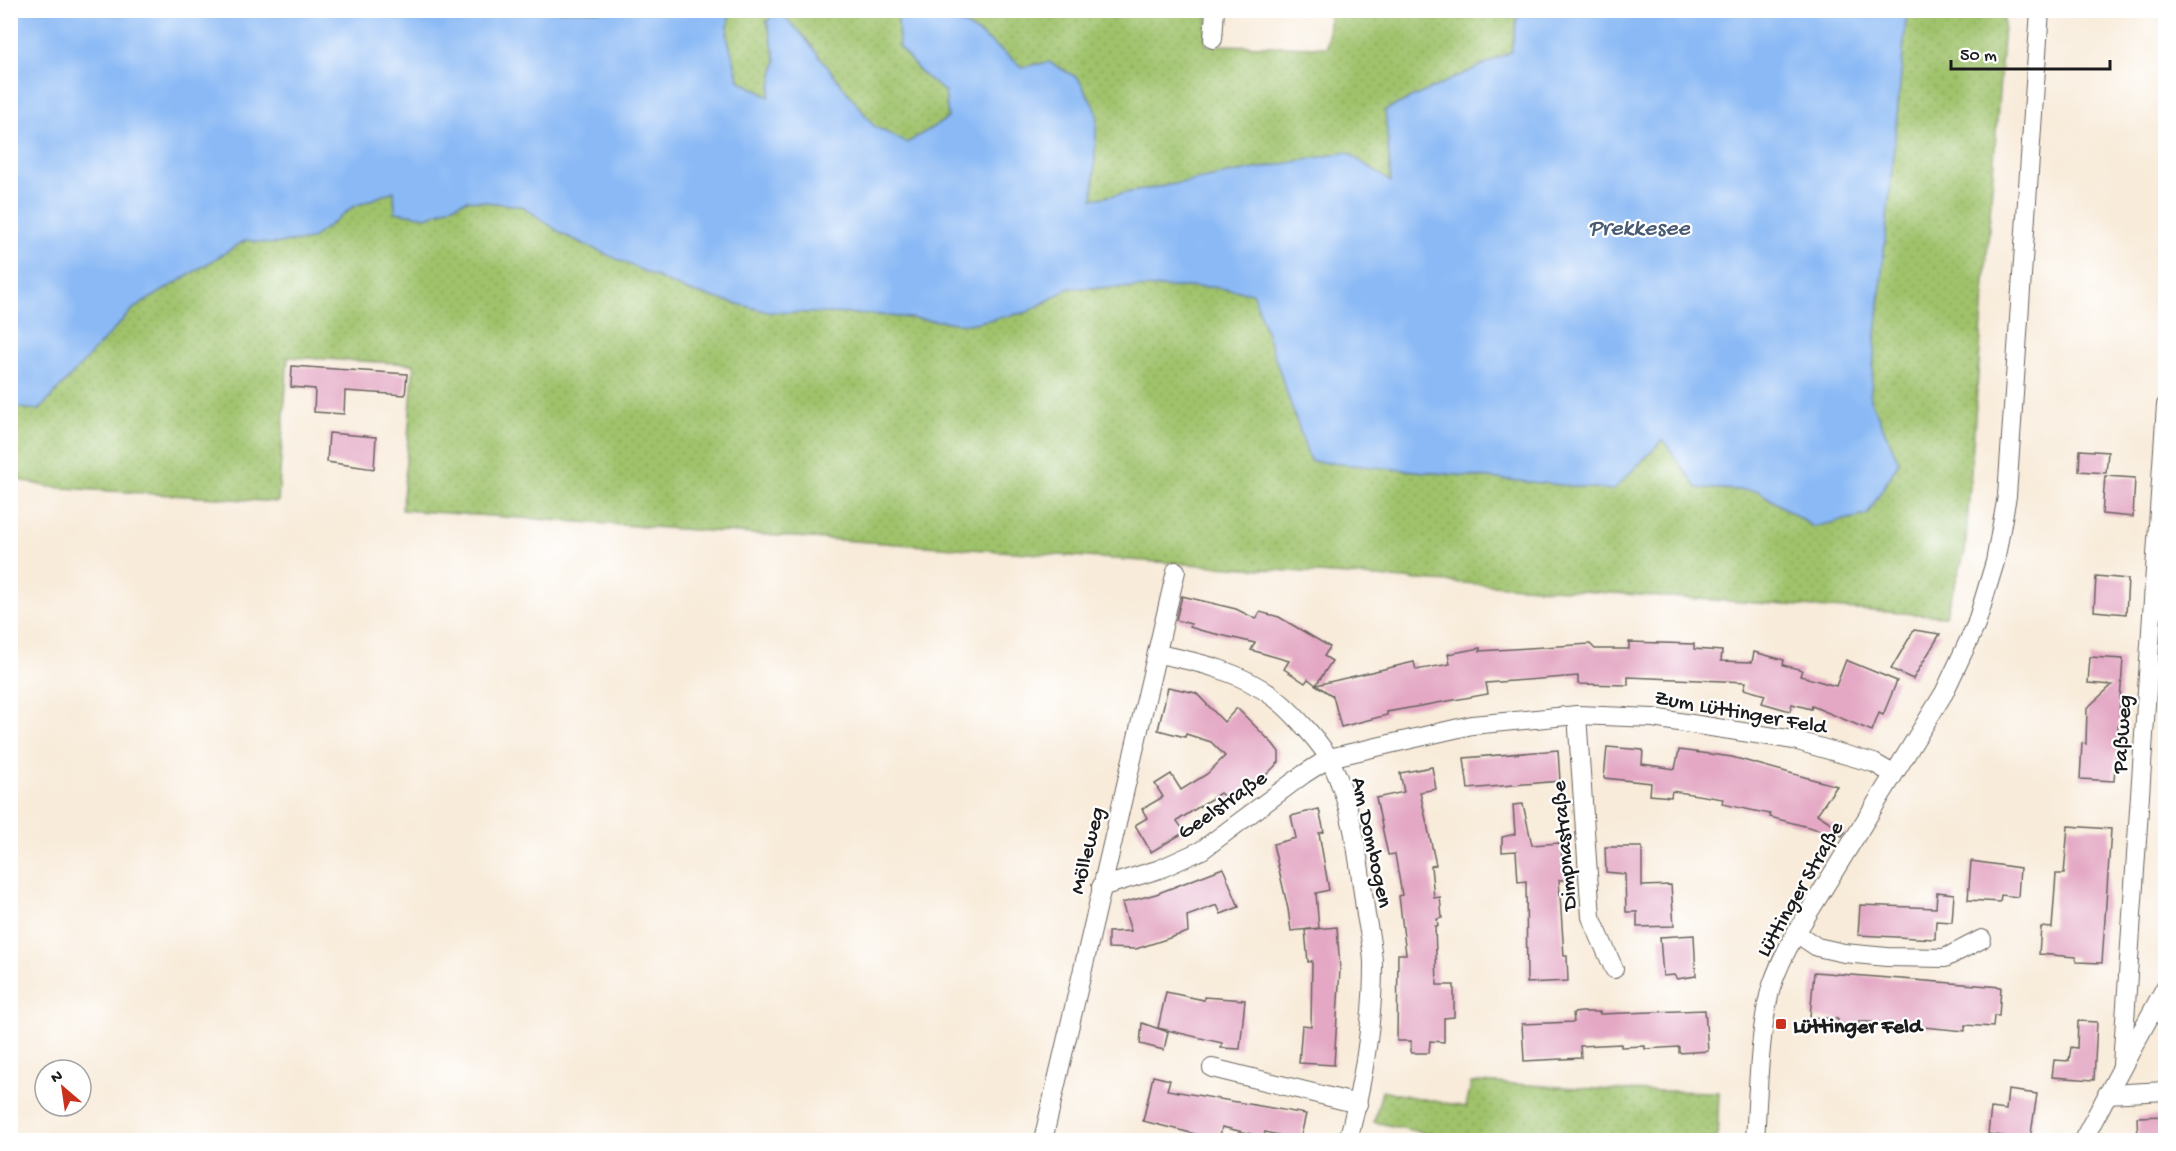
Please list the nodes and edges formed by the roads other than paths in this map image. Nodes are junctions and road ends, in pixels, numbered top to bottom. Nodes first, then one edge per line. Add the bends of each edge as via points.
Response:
1 (1215, 10) edge
2 (2040, 10) edge
3 (1213, 39) dead end
4 (2166, 405) edge
5 (1176, 572) dead end
6 (1158, 654) junction
7 (1577, 715) junction
8 (1329, 758) junction
9 (1893, 774) junction
10 (1101, 887) junction
11 (1796, 933) junction
12 (1982, 939) dead end
13 (1614, 969) dead end
14 (2166, 986) edge
15 (2122, 1065) junction
16 (1212, 1068) dead end
17 (2166, 1091) edge
18 (2107, 1094) junction
19 (1358, 1104) junction
20 (1043, 1140) edge
21 (1348, 1140) edge
22 (1755, 1140) edge
23 (2083, 1140) edge

1 - 3 street
2 - 9 street, Lüttinger Straße via 2007,496 1995,562 1976,626 1944,693
4 - 15 street, Paßweg
5 - 6 street, Mölleweg
6 - 8 street, Am Dombogen via 1202,663 1276,699
6 - 10 street, Mölleweg
7 - 8 street, Zum Lüttinger Feld via 1472,725
7 - 9 street, Zum Lüttinger Feld via 1653,718 1794,740 1874,762
7 - 13 street, Dimpnastraße via 1591,917
8 - 10 street, Geelstraße via 1202,850 1160,869
8 - 19 street, Am Dombogen via 1355,847 1373,963 1370,1031
9 - 11 street, Lüttinger Straße
10 - 20 street, Mölleweg
11 - 12 street via 1817,947 1887,957 1945,958
11 - 22 street, Lüttinger Straße via 1771,990
14 - 15 street
15 - 18 street
16 - 19 street
17 - 18 street
18 - 23 street
19 - 21 street, Am Dombogen

